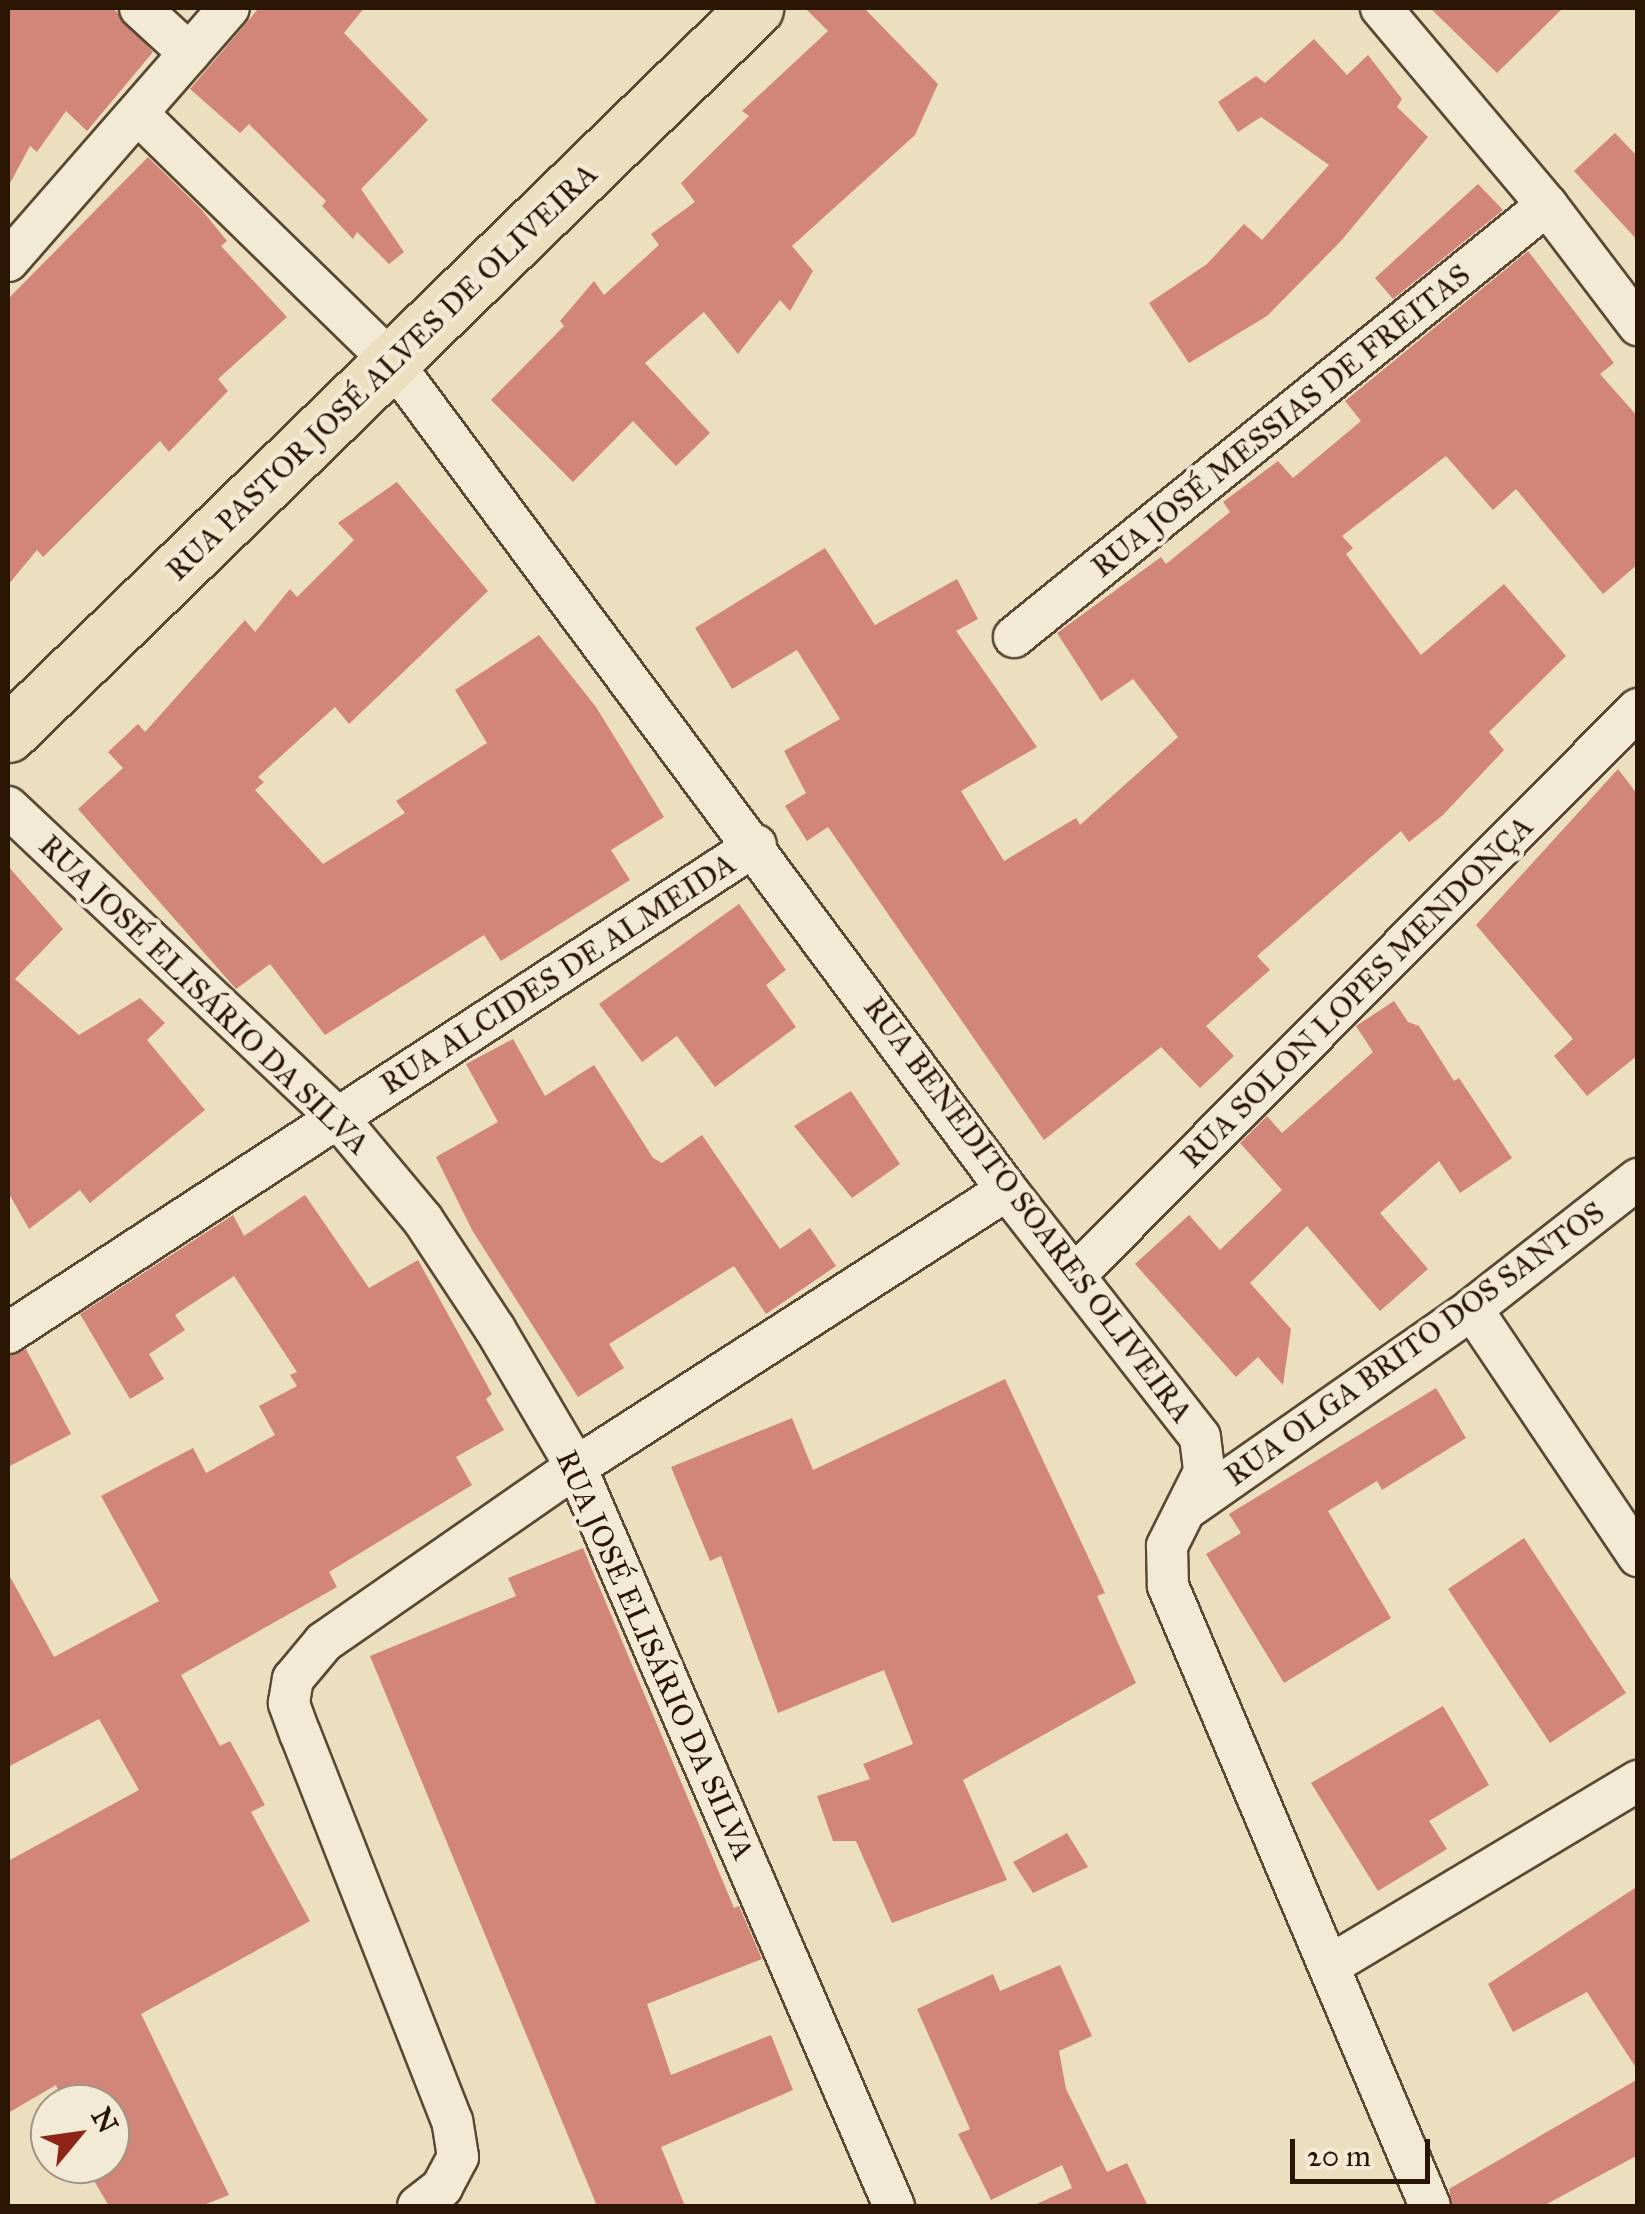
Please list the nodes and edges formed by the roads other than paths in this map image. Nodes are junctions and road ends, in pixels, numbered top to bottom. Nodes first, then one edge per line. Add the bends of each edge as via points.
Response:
1 (140, 8) edge
2 (229, 8) edge
3 (755, 8) edge
4 (1381, 8) edge
5 (189, 53) junction
6 (138, 114) junction
7 (1547, 205) junction
8 (8, 260) edge
9 (1638, 325) edge
10 (393, 364) junction
11 (1014, 637) dead end
12 (1638, 709) edge
13 (8, 734) edge
14 (8, 808) edge
15 (756, 846) junction
16 (337, 1118) junction
17 (1638, 1180) edge
18 (1007, 1190) junction
19 (1076, 1274) junction
20 (1472, 1309) junction
21 (8, 1333) edge
22 (576, 1466) junction
23 (1190, 1506) junction
24 (1638, 1556) edge
25 (1638, 1781) edge
26 (1332, 1964) junction
27 (418, 2206) edge
28 (894, 2206) edge
29 (1430, 2206) edge

1 - 5 street
2 - 5 street
3 - 10 main road, RUA PASTOR JOSÉ ALVES DE OLIVEIRA
4 - 7 street
5 - 6 street
6 - 8 street
6 - 10 street, RUA BENEDITO SOARES OLIVEIRA
7 - 9 street
7 - 11 street, RUA JOSÉ MESSIAS DE FREITAS
10 - 13 main road, RUA PASTOR JOSÉ ALVES DE OLIVEIRA
10 - 15 street, RUA BENEDITO SOARES OLIVEIRA
12 - 19 street, RUA SOLON LOPES MENDONÇA
14 - 16 street, RUA JOSÉ ELISÁRIO DA SILVA
15 - 16 street, RUA ALCIDES DE ALMEIDA
15 - 18 street, RUA BENEDITO SOARES OLIVEIRA
16 - 21 street, RUA ALCIDES DE ALMEIDA
16 - 22 street, RUA JOSÉ ELISÁRIO DA SILVA via 423,1220
17 - 20 street, RUA OLGA BRITO DOS SANTOS
18 - 19 street, RUA BENEDITO SOARES OLIVEIRA
18 - 22 street
19 - 23 street, RUA BENEDITO SOARES OLIVEIRA via 1200,1437 1204,1472
20 - 23 street, RUA OLGA BRITO DOS SANTOS
20 - 24 street
22 - 27 street via 314,1651 293,1679 289,1703 300,1734 452,2121 458,2157 442,2187
22 - 28 street, RUA JOSÉ ELISÁRIO DA SILVA
23 - 26 street, RUA BENEDITO SOARES OLIVEIRA via 1167,1546 1168,1586
25 - 26 street
26 - 29 street, RUA BENEDITO SOARES OLIVEIRA

